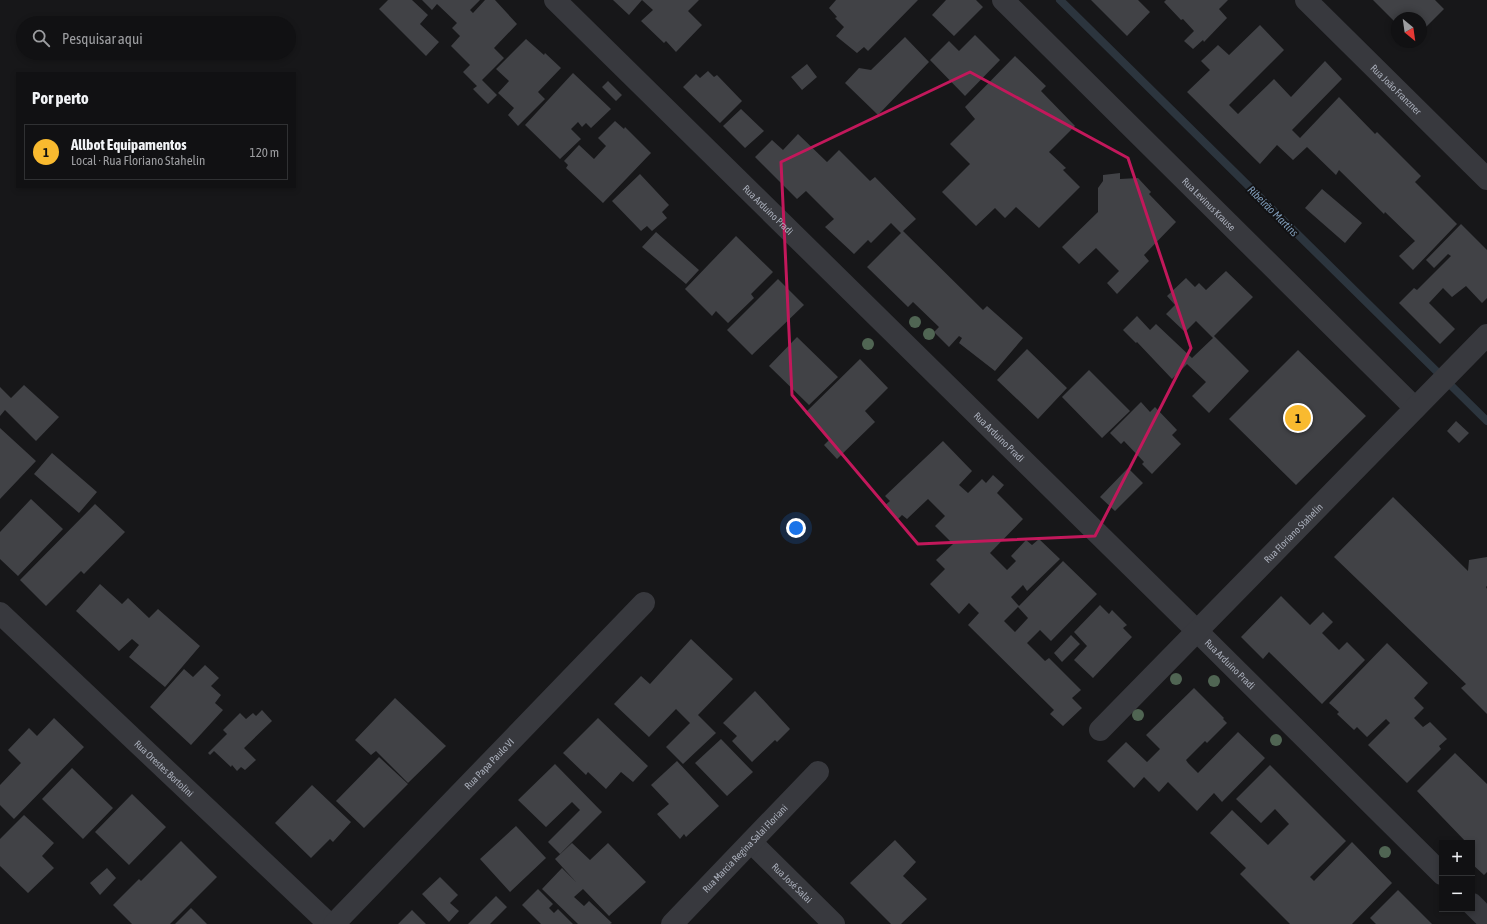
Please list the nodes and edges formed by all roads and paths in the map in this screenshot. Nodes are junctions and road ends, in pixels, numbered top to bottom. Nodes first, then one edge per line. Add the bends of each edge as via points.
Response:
1 (555, 0) edge
2 (1003, 0) edge
3 (1306, 0) edge
4 (1487, 180) edge
5 (1487, 335) edge
6 (1422, 401) junction
7 (644, 603) dead end
8 (0, 613) edge
9 (1197, 631) junction
10 (1100, 730) dead end
11 (818, 772) dead end
12 (751, 842) junction
13 (1439, 871) edge
14 (1475, 907) edge
15 (1487, 919) edge
16 (329, 924) edge
17 (334, 924) edge
18 (672, 924) edge
19 (834, 924) edge

1 - 9 street, Rua Arduino Pradi
2 - 6 street, Rua Levinus Krause
3 - 4 street, Rua João Franzner
5 - 6 street, Rua Floriano Stahelin
6 - 9 street, Rua Floriano Stahelin
7 - 17 street, Rua Papa Paulo VI
8 - 16 street, Rua Orestes Bortolini
9 - 10 street, Rua Floriano Stahelin
9 - 13 street, Rua Arduino Pradi
11 - 12 street, Rua Marcia Regina Salai Floriani
12 - 18 street, Rua Marcia Regina Salai Floriani
12 - 19 street, Rua José Salai
14 - 15 street

